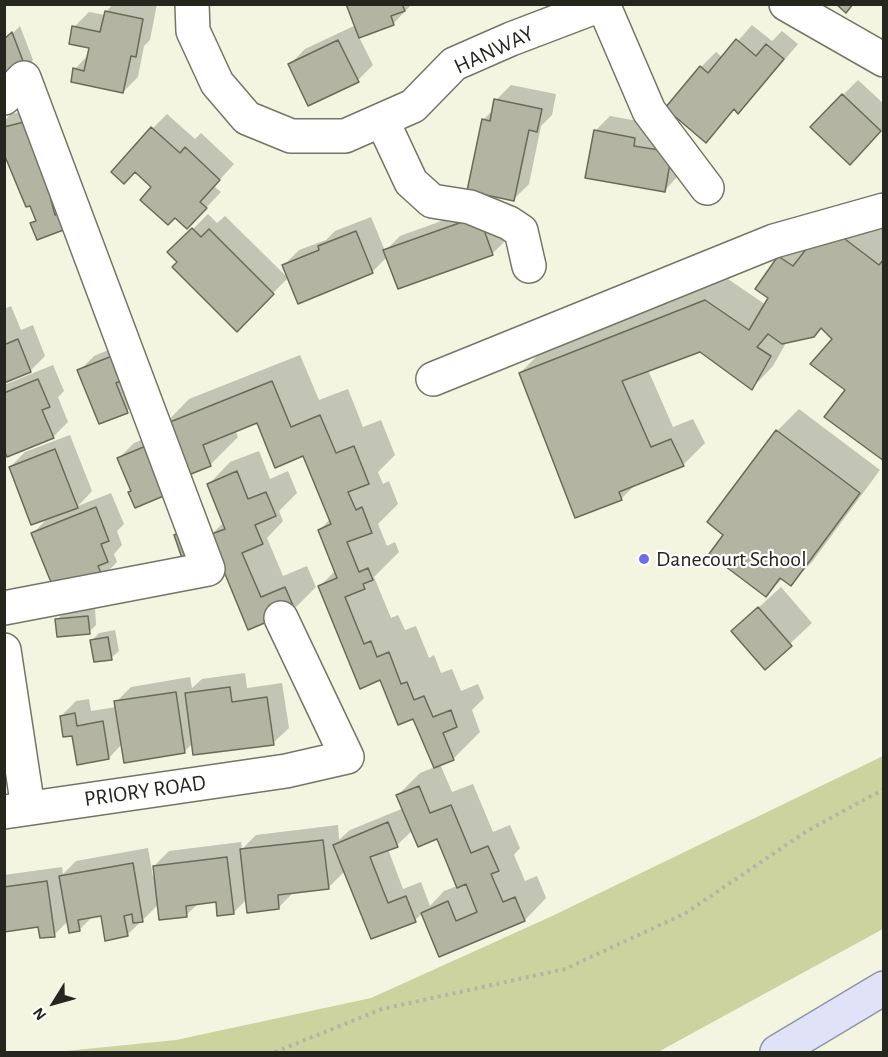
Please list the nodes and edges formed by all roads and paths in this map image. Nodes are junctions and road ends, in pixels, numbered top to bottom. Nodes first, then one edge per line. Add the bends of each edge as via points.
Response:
1 (192, 4) edge
2 (603, 4) edge
3 (786, 4) edge
4 (884, 60) edge
5 (4, 98) edge
6 (382, 120) junction
7 (707, 188) dead end
8 (884, 210) edge
9 (529, 266) dead end
10 (433, 379) dead end
11 (4, 608) edge
12 (281, 618) dead end
13 (4, 650) edge
14 (884, 789) edge
15 (16, 810) edge
16 (884, 988) edge
17 (275, 1053) edge
18 (777, 1053) edge

1 - 6 street, HANWAY via 193,31 217,83 246,118 291,136 345,136
2 - 6 street, HANWAY via 454,64 413,106
2 - 7 street via 649,111
3 - 4 street
5 - 11 street via 24,78 208,569
6 - 9 street via 411,182 432,201 470,207 509,223 520,231
8 - 10 street via 774,241
12 - 15 street, PRIORY ROAD via 347,757 286,771
13 - 15 street
14 - 17 path via 807,831 684,914 565,969 382,1010
16 - 18 main road

